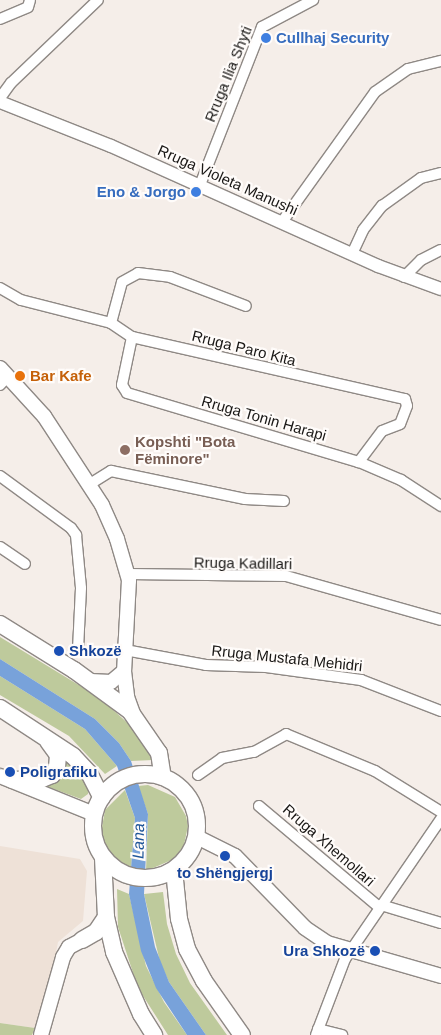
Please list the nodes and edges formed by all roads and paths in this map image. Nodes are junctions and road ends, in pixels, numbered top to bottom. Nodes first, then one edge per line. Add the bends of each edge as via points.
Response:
1 (30, 0) edge
2 (98, 0) edge
3 (313, 0) edge
4 (0, 18) edge
5 (441, 61) edge
6 (0, 98) edge
7 (0, 102) edge
8 (441, 173) edge
9 (200, 185) junction
10 (282, 222) junction
11 (441, 250) edge
12 (352, 254) junction
13 (404, 277) junction
14 (0, 288) edge
15 (441, 289) edge
16 (246, 306) dead end
17 (110, 323) junction
18 (132, 338) junction
19 (3, 376) edge
20 (359, 462) junction
21 (0, 476) edge
22 (90, 484) junction
23 (284, 501) dead end
24 (441, 506) edge
25 (0, 547) edge
26 (25, 564) dead end
27 (128, 574) junction
28 (441, 620) edge
29 (0, 624) edge
30 (78, 649) dead end
31 (125, 650) junction
32 (124, 671) junction
33 (90, 681) junction
34 (0, 708) edge
35 (441, 711) edge
36 (134, 716) junction
37 (37, 731) junction
38 (198, 775) dead end
39 (163, 777) junction
40 (6, 778) edge
41 (106, 792) junction
42 (259, 806) dead end
43 (441, 812) edge
44 (94, 814) junction
45 (441, 820) edge
46 (197, 837) junction
47 (103, 858) junction
48 (174, 870) junction
49 (380, 906) junction
50 (106, 917) junction
51 (441, 923) edge
52 (82, 940) junction
53 (350, 951) junction
54 (114, 952) junction
55 (441, 976) edge
56 (317, 1032) edge
57 (41, 1035) edge
58 (154, 1035) edge
59 (242, 1035) edge
60 (342, 1035) edge

1 - 4 street via 28,7
2 - 6 street via 11,83
3 - 9 street, Rruga Ilia Shyti via 262,27
5 - 10 street via 408,69 375,92
7 - 9 street, Rruga Violeta Manushi
8 - 12 street via 421,178 382,206 363,230
9 - 10 street, Rruga Violeta Manushi
10 - 12 street, Rruga Violeta Manushi
11 - 13 street via 421,260
12 - 13 street, Rruga Violeta Manushi
13 - 15 street, Rruga Violeta Manushi
14 - 17 street, Rruga Paro Kita via 21,300
16 - 17 street via 170,277 138,273 122,282
17 - 18 street, Rruga Paro Kita
18 - 20 street, Rruga Tonin Harapi via 122,385 127,393
18 - 20 street, Rruga Paro Kita via 405,399 407,406 400,424 382,431
19 - 22 main road via 44,416
20 - 24 street, Rruga Tonin Harapi via 401,480
21 - 30 street via 76,535 81,588
22 - 23 street via 111,471 245,498
22 - 27 main road via 110,521
25 - 26 street
27 - 28 street, Rruga Kadillari via 286,576
27 - 31 main road
29 - 33 main road
31 - 32 main road
31 - 35 street, Rruga Mustafa Mehidri via 206,665 266,668 361,680
32 - 33 main road via 111,682
32 - 36 main road via 127,697
33 - 36 main road
34 - 37 main road
36 - 39 main road via 159,753
37 - 40 main road via 56,752 57,767 47,778
37 - 41 main road via 81,764
38 - 43 street via 222,758 254,752 286,734 381,774
39 - 41 main road via 146,774 124,778
39 - 46 main road via 184,791 191,801 197,818
40 - 44 main road
41 - 44 main road
42 - 49 street, Rruga Xhemollari
44 - 47 main road via 93,833
45 - 49 street, Rruga Xhemollari
46 - 48 main road via 184,862
46 - 53 main road via 235,856 314,936
47 - 48 main road via 119,872 137,878 156,878
47 - 50 main road
48 - 59 main road via 179,918 187,949 204,981
49 - 51 street
49 - 53 street, Rruga Xhemollari
50 - 52 main road via 96,932
50 - 54 main road
52 - 54 main road
52 - 57 main road via 69,946 62,957
53 - 55 main road
53 - 56 street, Rruga Xhemollari
54 - 58 main road via 141,1014
56 - 60 street

